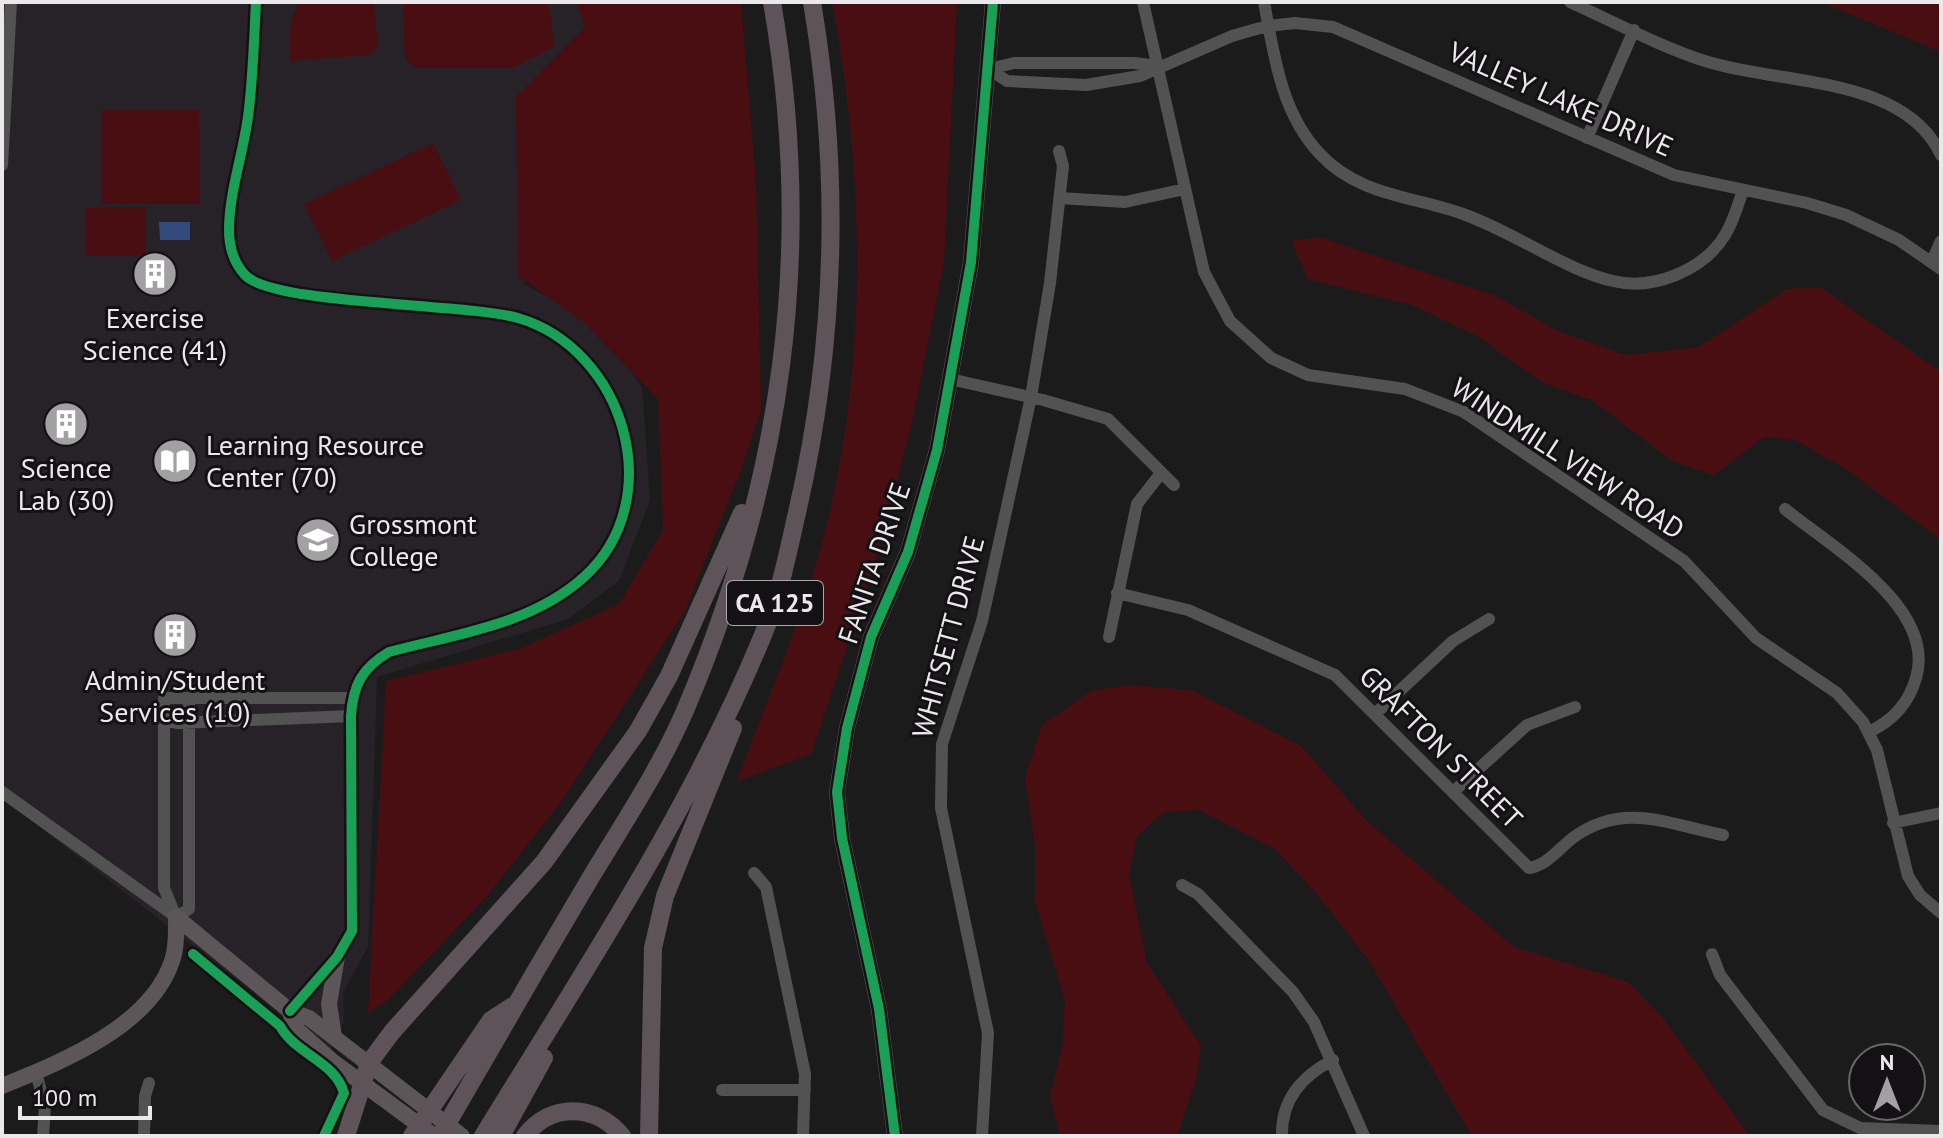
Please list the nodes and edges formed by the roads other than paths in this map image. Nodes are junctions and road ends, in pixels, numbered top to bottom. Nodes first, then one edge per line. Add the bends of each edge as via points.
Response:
1 (11, 2) edge
2 (256, 2) edge
3 (772, 2) edge
4 (812, 2) edge
5 (993, 2) edge
6 (1143, 2) edge
7 (1264, 2) edge
8 (1570, 2) edge
9 (1267, 26) junction
10 (1634, 30) junction
11 (1158, 66) junction
12 (989, 69) junction
13 (1587, 138) junction
14 (1059, 151) dead end
15 (1941, 155) edge
16 (2, 165) edge
17 (1185, 189) junction
18 (1743, 190) junction
19 (1060, 198) junction
20 (1941, 241) edge
21 (1936, 265) edge
22 (950, 379) junction
23 (1031, 397) junction
24 (1161, 473) junction
25 (1174, 485) dead end
26 (759, 487) junction
27 (1785, 509) dead end
28 (1117, 593) junction
29 (1489, 619) dead end
30 (764, 634) junction
31 (1109, 637) dead end
32 (352, 698) junction
33 (189, 699) junction
34 (1575, 707) dead end
35 (1376, 713) junction
36 (351, 716) junction
37 (164, 720) junction
38 (190, 720) junction
39 (1869, 732) junction
40 (2, 792) edge
41 (1453, 792) junction
42 (1941, 813) edge
43 (1893, 823) junction
44 (1723, 835) dead end
45 (754, 873) dead end
46 (1182, 885) dead end
47 (1941, 913) edge
48 (176, 917) junction
49 (602, 941) junction
50 (1712, 954) dead end
51 (337, 957) junction
52 (516, 1003) junction
53 (290, 1011) junction
54 (334, 1037) junction
55 (1333, 1060) junction
56 (369, 1063) junction
57 (36, 1073) junction
58 (149, 1083) dead end
59 (363, 1084) junction
60 (2, 1086) edge
61 (722, 1090) dead end
62 (805, 1090) junction
63 (403, 1101) junction
64 (1939, 1133) edge
65 (43, 1136) edge
66 (144, 1136) edge
67 (346, 1136) edge
68 (412, 1136) edge
69 (437, 1136) edge
70 (462, 1136) edge
71 (483, 1136) edge
72 (501, 1136) edge
73 (525, 1136) edge
74 (622, 1136) edge
75 (649, 1136) edge
76 (803, 1136) edge
77 (895, 1136) edge
78 (982, 1136) edge
79 (1282, 1136) edge
80 (1364, 1136) edge

1 - 16 street
2 - 32 street via 248,114 229,229 231,250 246,276 283,292 494,313 539,326 567,341 604,380 626,435 625,503 619,524 590,571 527,615 389,652 370,663
3 - 26 highway, CA 125 via 792,163 793,260 785,352
4 - 30 highway, CA 125 via 832,164 824,365 808,469
5 - 12 main road, FANITA DRIVE
6 - 11 street, WINDMILL VIEW ROAD
7 - 9 street
8 - 10 street
9 - 11 street, VALLEY LAKE DRIVE
9 - 13 street, VALLEY LAKE DRIVE via 1309,23 1352,33
9 - 18 street via 1291,111 1312,146 1344,174 1382,193 1461,213 1612,281 1659,280 1699,262 1723,238
10 - 13 street
10 - 15 street via 1704,61 1843,89 1894,106 1921,123
11 - 12 street, VALLEY LAKE DRIVE via 1014,63
11 - 12 street, VALLEY LAKE DRIVE via 1140,76 1086,85 1007,81
11 - 17 street, WINDMILL VIEW ROAD
12 - 22 main road, FANITA DRIVE via 971,262
13 - 18 street, VALLEY LAKE DRIVE via 1674,175
14 - 19 street, WHITSETT DRIVE
17 - 19 street via 1125,202
17 - 39 street, WINDMILL VIEW ROAD via 1209,285 1230,321 1259,350 1308,375 1405,389 1464,412 1684,561 1756,638 1837,693
18 - 21 street, VALLEY LAKE DRIVE via 1846,215
19 - 23 street, WHITSETT DRIVE
20 - 21 street
22 - 23 street
22 - 77 main road, FANITA DRIVE via 937,450 908,552 871,637 837,792 879,1009
23 - 24 street via 1108,419
23 - 78 street, WHITSETT DRIVE via 982,621 942,744 941,808 988,1033
24 - 25 street
24 - 28 street via 1137,504
26 - 52 highway, CA 125 via 733,579 683,714
26 - 56 highway via 737,522 698,616 638,731 544,862
27 - 39 street via 1894,598 1915,632 1919,663 1912,691 1894,716
28 - 31 street
28 - 35 street, GRAFTON STREET via 1188,610 1335,675
29 - 35 street via 1453,641
30 - 49 highway, CA 125 via 720,733
30 - 75 highway via 736,723 665,896 650,982
32 - 33 street
32 - 36 street
33 - 37 street via 164,698
33 - 38 street
34 - 41 street via 1527,725
35 - 41 street, GRAFTON STREET
36 - 38 street
36 - 51 street via 352,931
37 - 38 street
37 - 48 street via 164,888
38 - 48 street via 189,909
39 - 43 street, WINDMILL VIEW ROAD
40 - 48 street
41 - 44 street, GRAFTON STREET via 1529,868 1586,830 1620,820 1668,820
42 - 43 street
43 - 47 street, WINDMILL VIEW ROAD via 1908,876
45 - 62 street via 766,887
46 - 55 street via 1198,894 1293,992
48 - 53 main road
48 - 57 main road via 173,958 153,993 95,1044
49 - 71 highway, CA 125
49 - 72 highway
50 - 64 street via 1720,975 1823,1110 1860,1128
51 - 53 street
51 - 54 main road via 329,1004
52 - 68 highway via 491,1020
52 - 69 highway, CA 125
53 - 54 main road
53 - 59 main road via 294,1027
54 - 56 main road
55 - 79 street via 1313,1070 1293,1091 1283,1115
55 - 80 street
56 - 59 highway
56 - 63 main road
57 - 60 main road
57 - 65 street via 45,1105
58 - 66 street
59 - 63 main road
59 - 67 highway
61 - 62 street
62 - 76 street
63 - 69 main road
63 - 70 main road
73 - 74 highway via 546,1117 570,1110 599,1116

